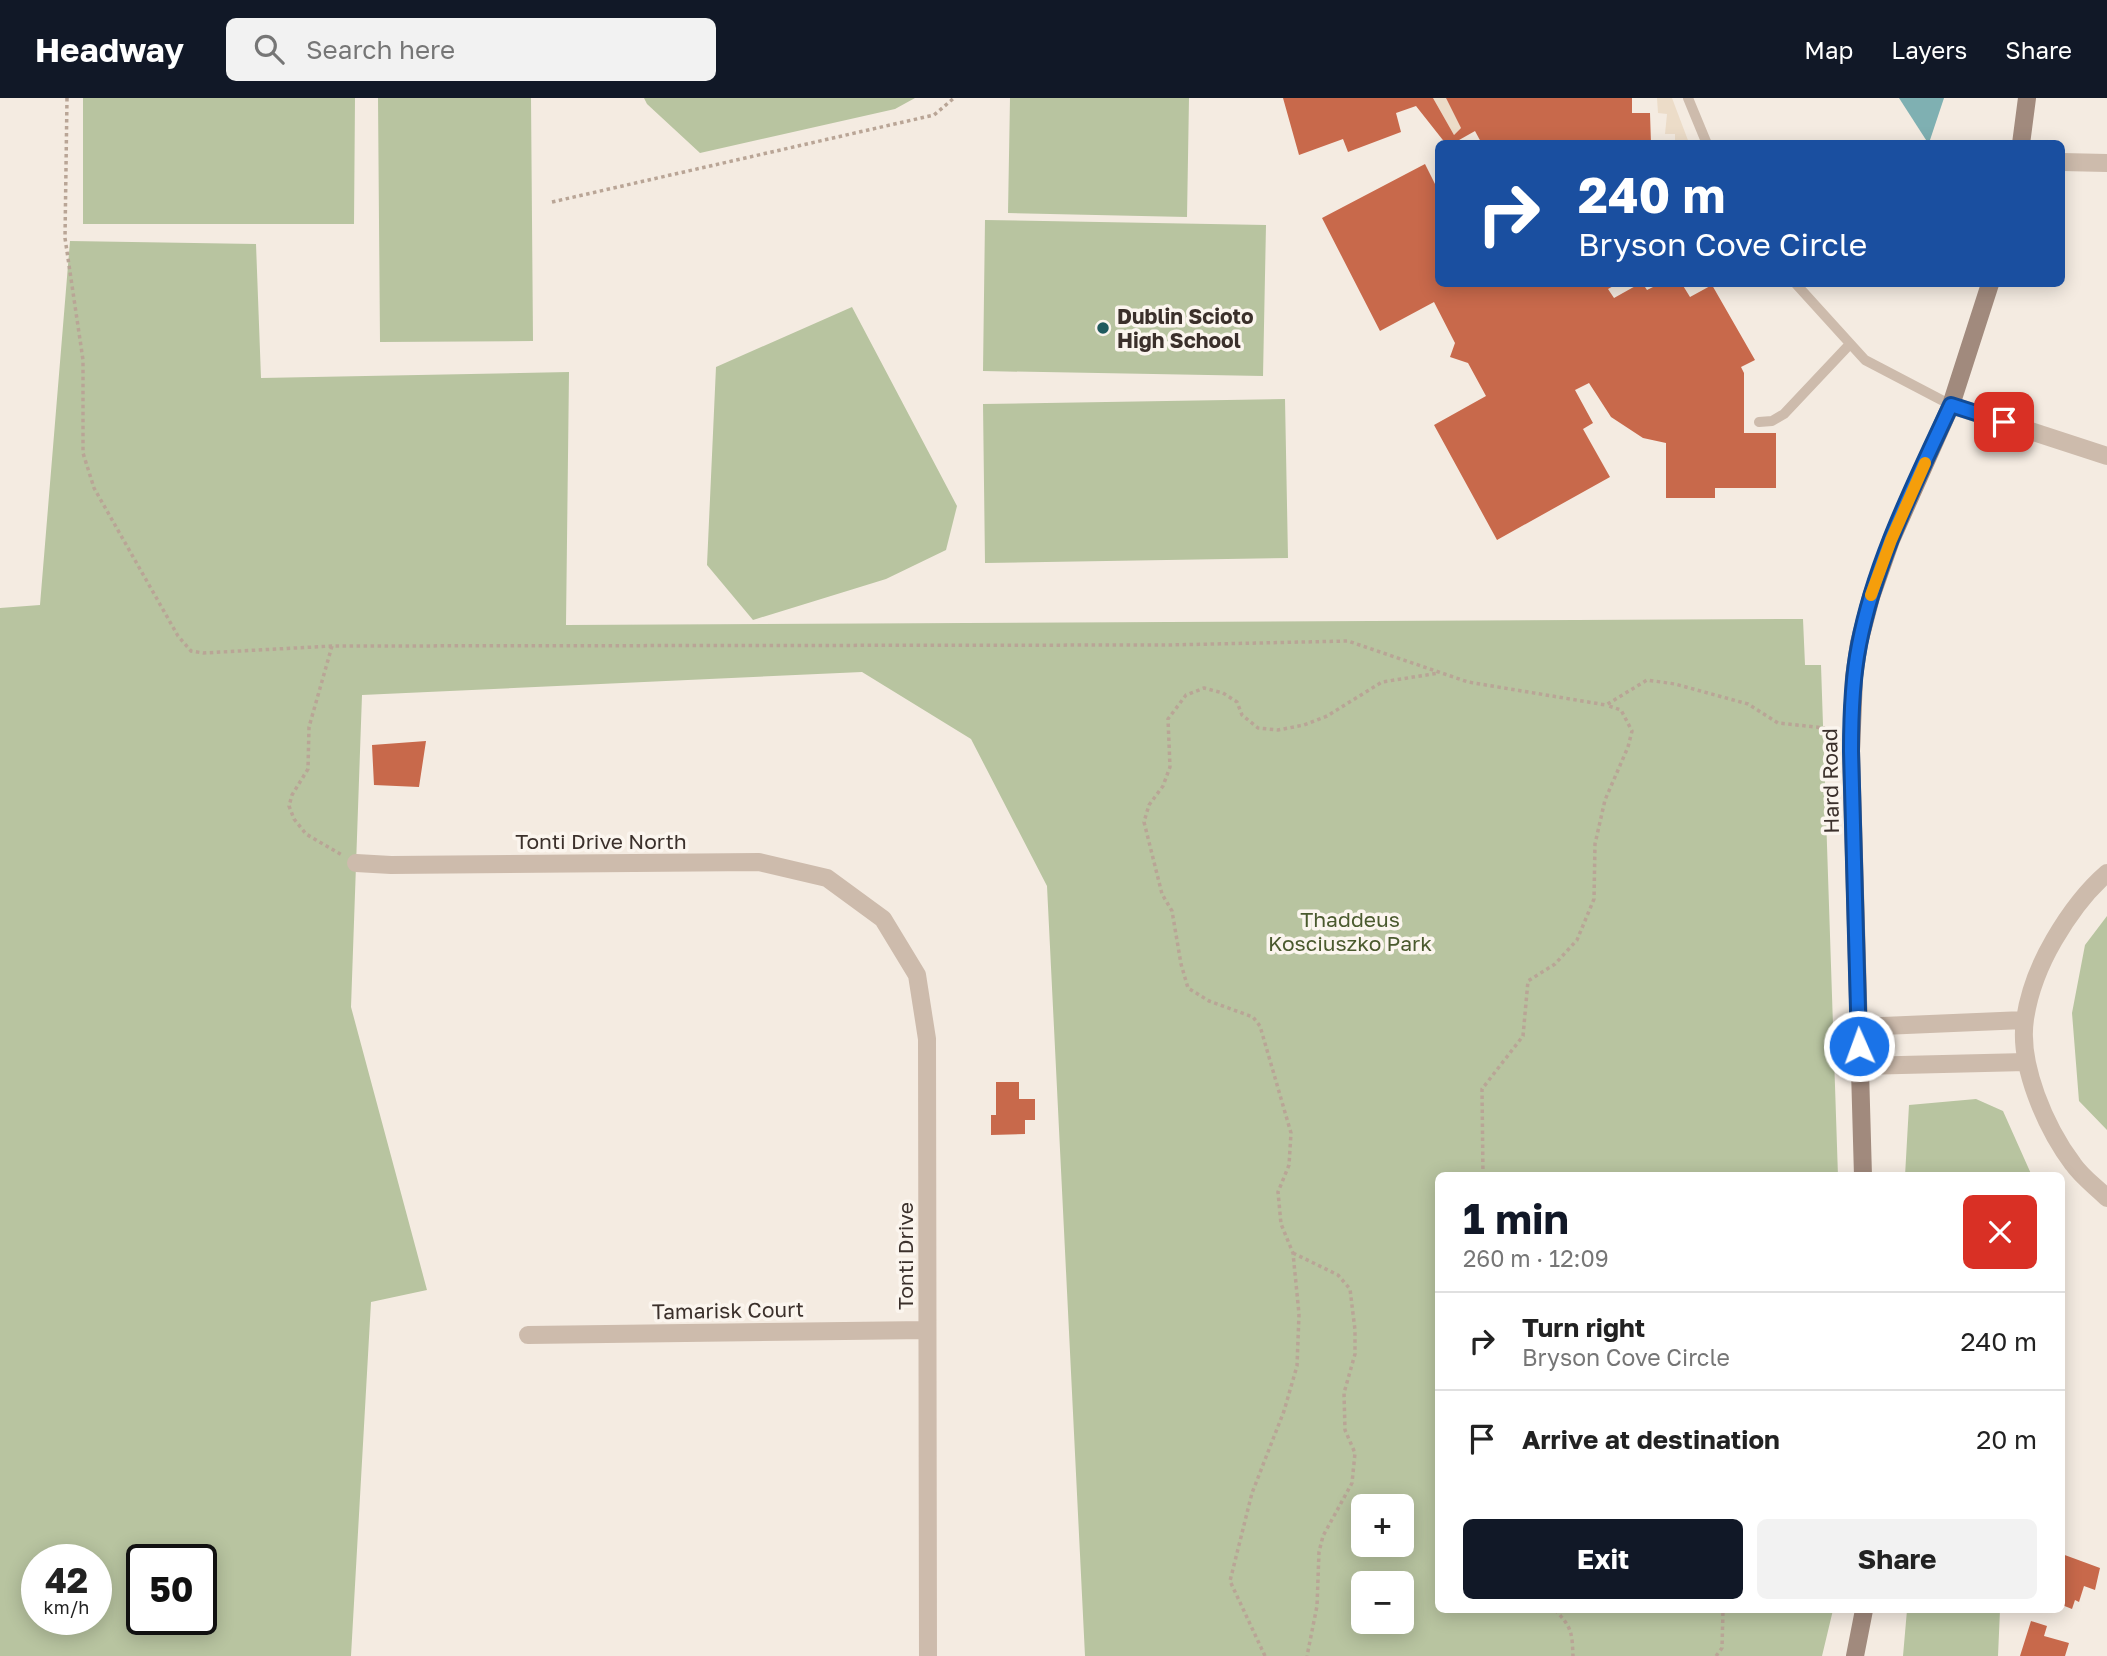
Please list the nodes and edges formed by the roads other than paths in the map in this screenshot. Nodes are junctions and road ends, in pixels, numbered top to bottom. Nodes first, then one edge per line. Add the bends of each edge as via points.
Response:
1 (1688, 98) edge
2 (2027, 98) edge
3 (1705, 140) edge
4 (2022, 140) edge
5 (2065, 162) edge
6 (2107, 163) edge
7 (1799, 287) edge
8 (1989, 287) edge
9 (1850, 344) junction
10 (1951, 405) junction
11 (1759, 422) dead end
12 (2107, 456) edge
13 (356, 863) road end
14 (2107, 873) edge
15 (841, 888) joint
16 (2025, 1020) junction
17 (1859, 1027) junction
18 (2026, 1062) junction
19 (1860, 1066) junction
20 (1863, 1172) edge
21 (2107, 1198) edge
22 (927, 1329) junction
23 (528, 1335) dead end
24 (1863, 1613) edge
25 (928, 1656) edge
26 (1855, 1656) edge

1 - 3 lane
2 - 4 main road
5 - 6 street
7 - 9 lane
8 - 10 main road, Hard Road
9 - 10 lane via 1865,360
9 - 11 lane via 1784,414
10 - 12 street
10 - 17 main road, Hard Road via 1891,540 1859,643 1851,751
13 - 15 street, Tonti Drive North via 759,862 827,878
14 - 16 street via 2070,912 2043,959
15 - 22 street, Tonti Drive via 883,919 917,975 927,1039
16 - 17 street
16 - 18 street
17 - 19 main road, Hard Road
18 - 19 street
18 - 21 street via 2045,1116 2074,1165
19 - 20 main road, Hard Road
22 - 23 street, Tamarisk Court
22 - 25 street, Tonti Drive
24 - 26 main road

